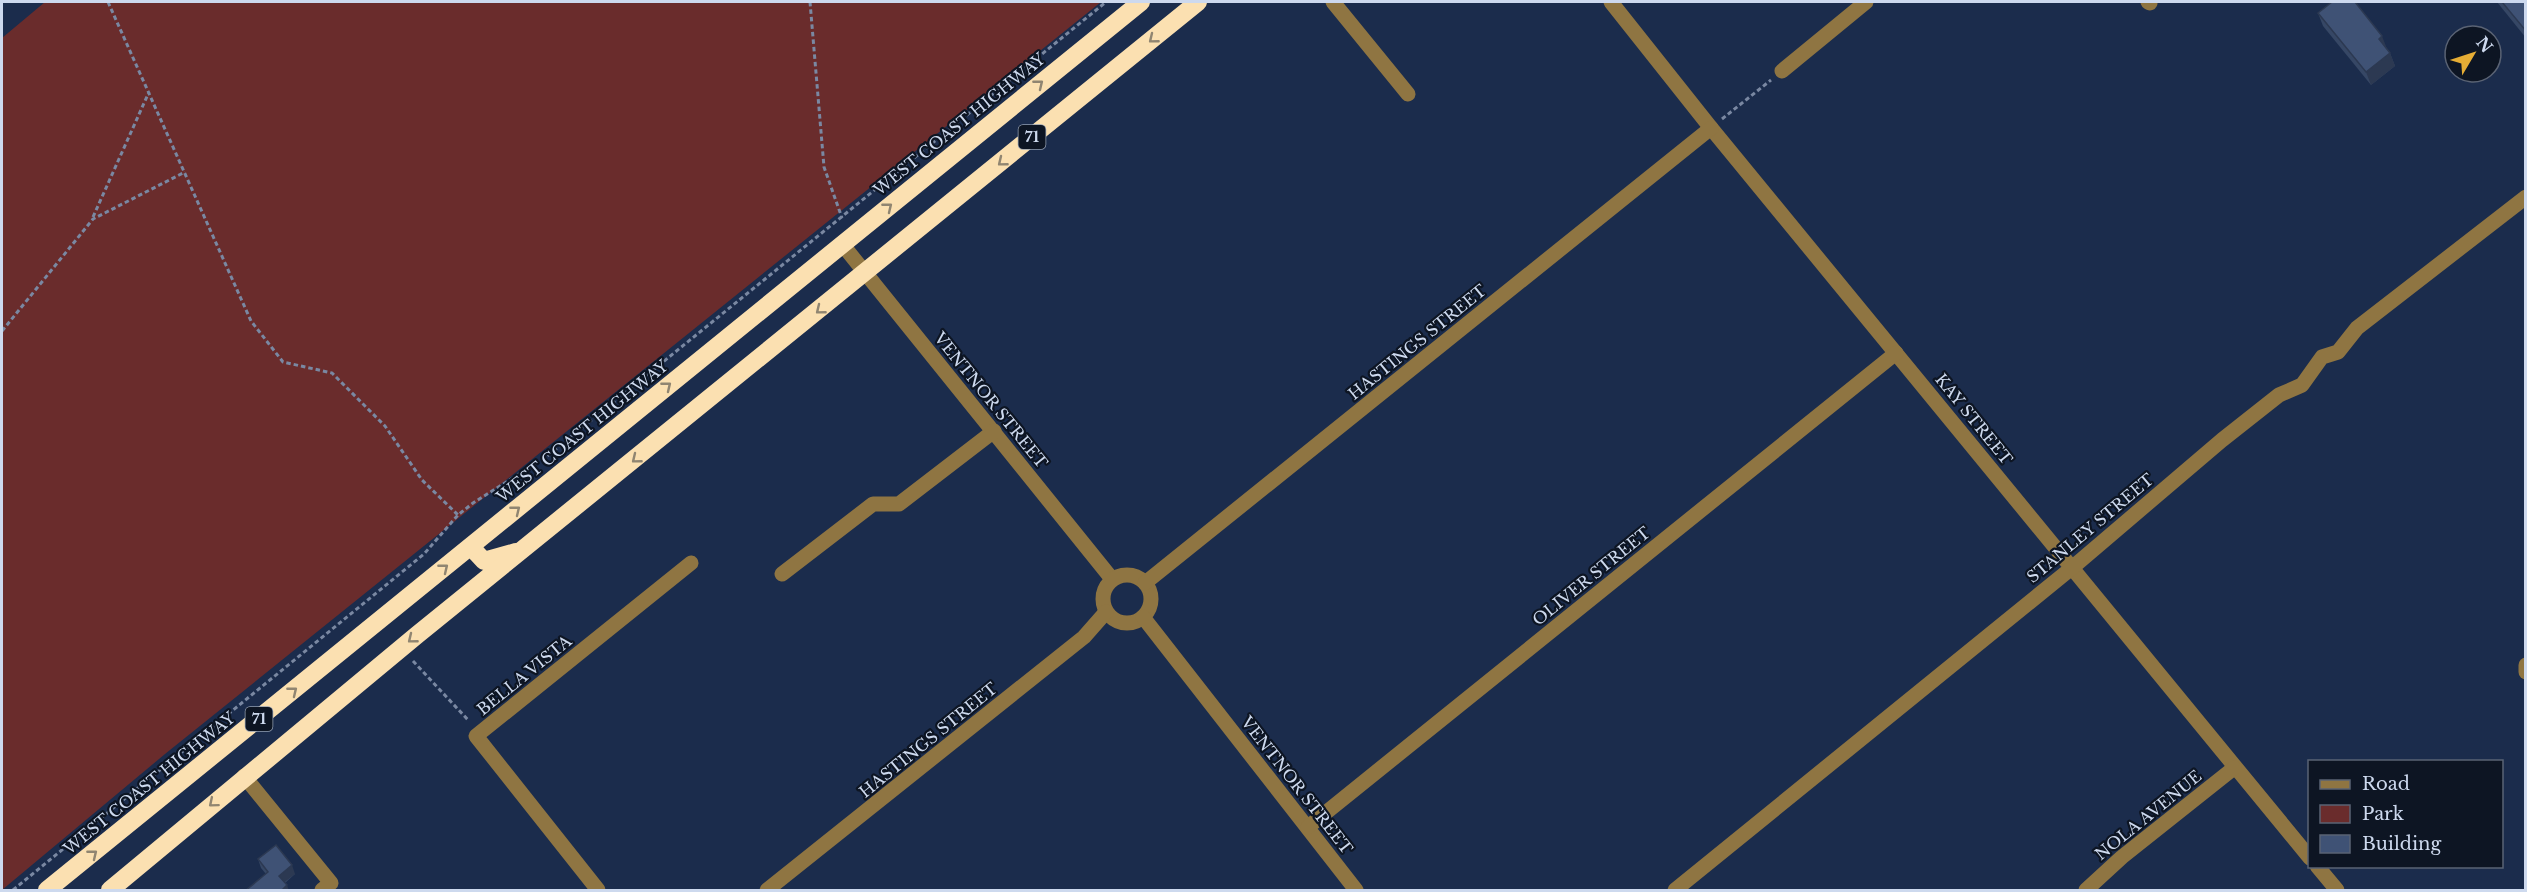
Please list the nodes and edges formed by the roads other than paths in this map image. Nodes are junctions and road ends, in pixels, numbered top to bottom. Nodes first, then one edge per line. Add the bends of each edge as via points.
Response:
1 (1141, 2) edge
2 (1198, 2) edge
3 (1333, 2) edge
4 (1611, 2) edge
5 (1866, 2) edge
6 (1782, 71) road end
7 (1408, 94) dead end
8 (1711, 129) junction
9 (2526, 197) edge
10 (842, 244) junction
11 (866, 273) junction
12 (1896, 353) junction
13 (994, 431) junction
14 (471, 547) junction
15 (523, 549) junction
16 (690, 563) dead end
17 (2073, 567) junction
18 (782, 574) dead end
19 (1112, 579) junction
20 (1145, 583) junction
21 (1106, 612) junction
22 (1143, 617) junction
23 (2526, 665) edge
24 (2526, 672) edge
25 (2234, 768) junction
26 (244, 776) junction
27 (1308, 827) junction
28 (2308, 856) edge
29 (2318, 868) edge
30 (47, 891) edge
31 (110, 891) edge
32 (322, 891) edge
33 (598, 891) edge
34 (766, 891) edge
35 (1356, 891) edge
36 (1675, 891) edge
37 (2086, 891) edge
38 (2337, 891) edge

10 -> 1 highway, WEST COAST HIGHWAY / 71
2 -> 11 highway, 71
3 - 7 street
4 - 8 street, KAY STREET
5 - 6 street
8 - 12 street, KAY STREET
8 - 20 street, HASTINGS STREET
9 - 17 street, STANLEY STREET via 2357,327 2338,352 2322,357 2302,385 2279,395 2222,440
10 - 11 street, VENTNOR STREET
14 -> 10 highway, WEST COAST HIGHWAY / 71
11 - 13 street, VENTNOR STREET
11 -> 15 highway, 71
12 - 17 street, KAY STREET
12 - 27 street, OLIVER STREET
13 - 18 street via 899,504 873,504
13 - 19 street, VENTNOR STREET
14 - 15 highway via 484,561
30 -> 14 highway, WEST COAST HIGHWAY / 71
15 -> 26 highway, 71
16 - 33 street, BELLA VISTA via 476,736
17 - 25 street, KAY STREET
17 - 36 street, STANLEY STREET
19 - 20 street via 1134,576
19 - 21 street via 1103,593
20 - 22 street via 1151,599
21 - 22 street via 1121,622 1135,622
21 - 34 street, HASTINGS STREET via 1084,637
22 - 27 street, VENTNOR STREET
23 - 24 street
25 - 28 street, KAY STREET
25 - 37 street, NOLA AVENUE via 2122,857
26 -> 31 highway, 71
26 - 32 street via 331,883
27 - 35 street, VENTNOR STREET
29 - 38 street

